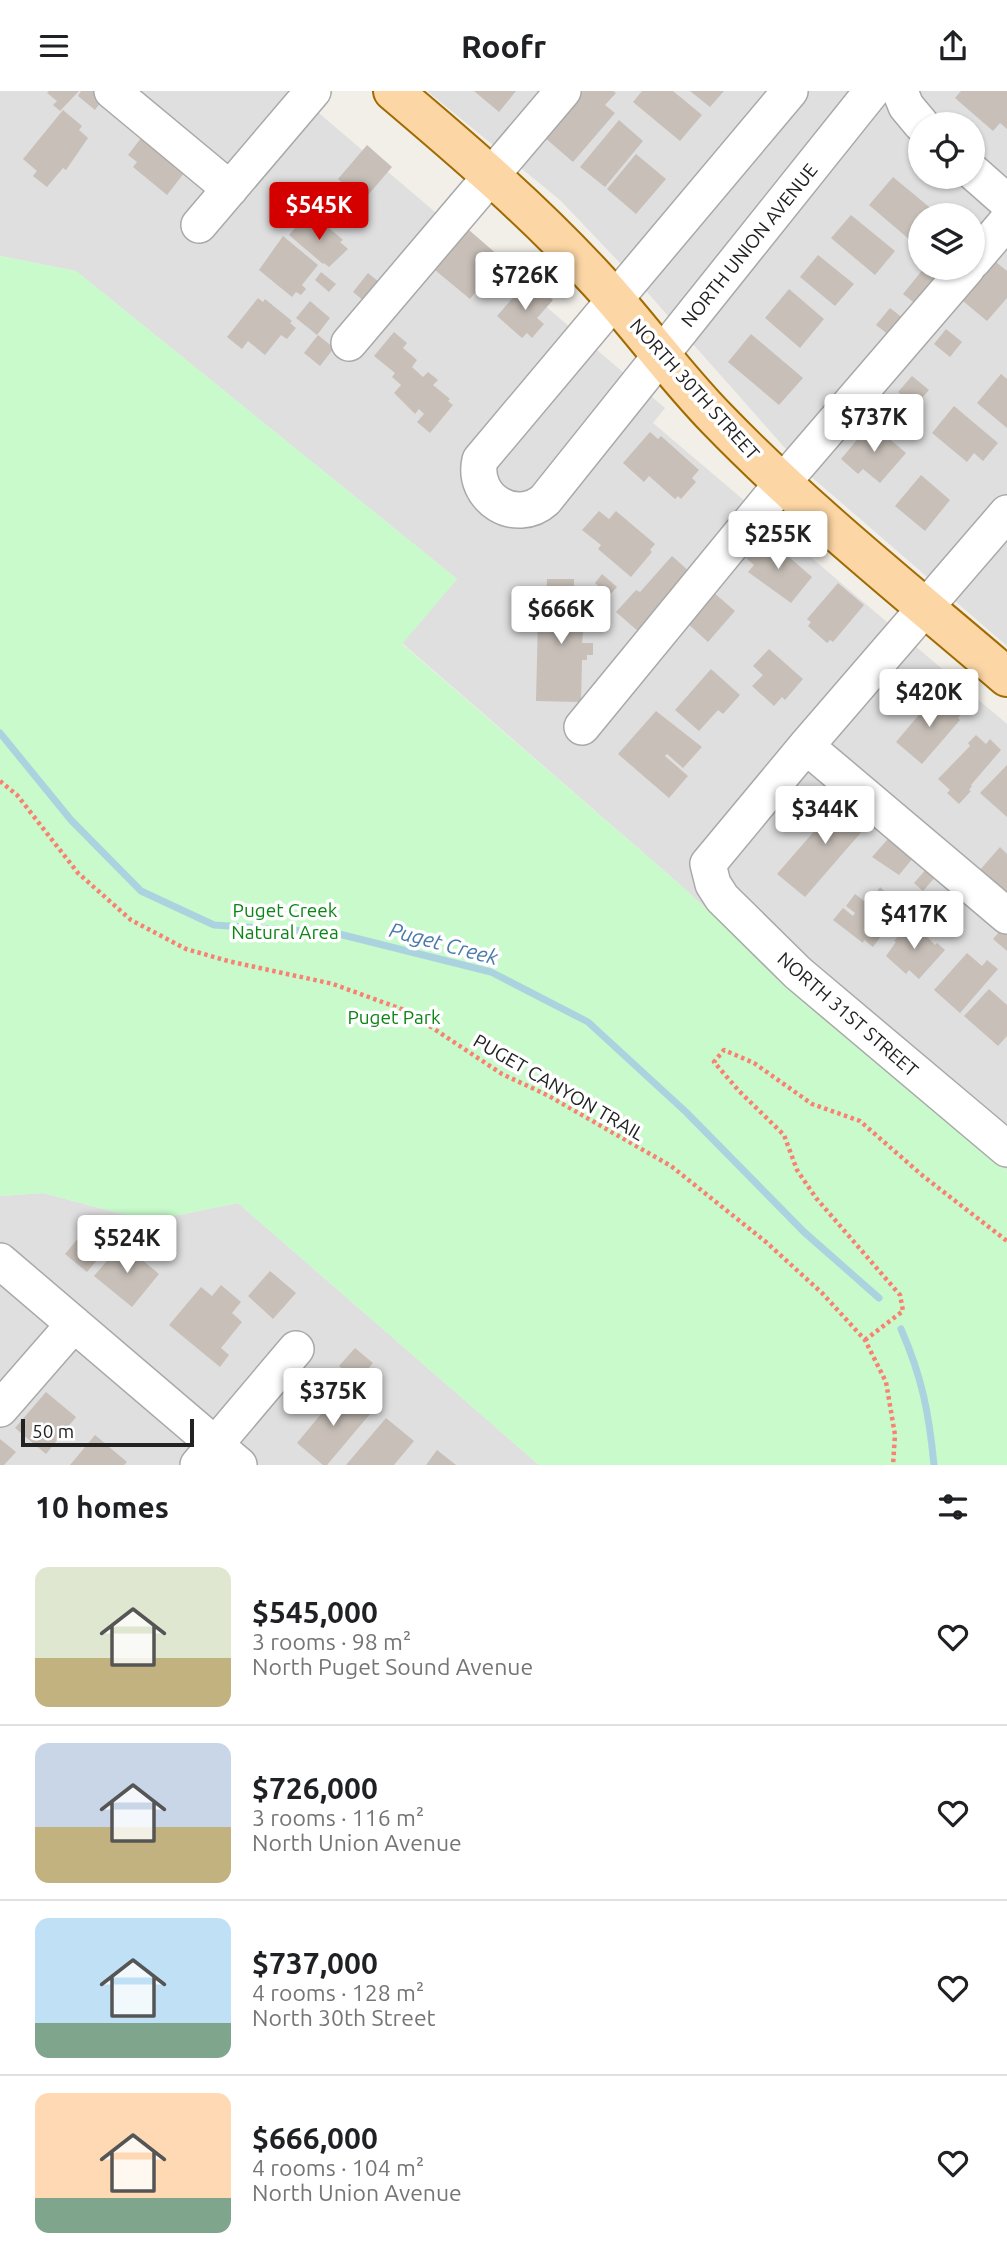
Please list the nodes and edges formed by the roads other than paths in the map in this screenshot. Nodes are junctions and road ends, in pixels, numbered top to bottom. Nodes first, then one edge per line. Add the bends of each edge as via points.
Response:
1 (112, 91) edge
2 (313, 91) edge
3 (393, 91) edge
4 (563, 91) edge
5 (790, 91) edge
6 (873, 91) edge
7 (900, 91) edge
8 (911, 112) edge
9 (492, 175) junction
10 (985, 183) edge
11 (230, 189) junction
12 (1007, 202) edge
13 (1007, 221) edge
14 (200, 225) dead end
15 (985, 247) edge
16 (957, 280) edge
17 (614, 299) junction
18 (349, 343) dead end
19 (660, 355) junction
20 (783, 482) junction
21 (1007, 513) edge
22 (927, 608) junction
23 (1007, 677) edge
24 (582, 727) dead end
25 (806, 746) junction
26 (1007, 916) edge
27 (1007, 1149) edge
28 (0, 1261) edge
29 (74, 1324) junction
30 (296, 1349) dead end
31 (0, 1409) edge
32 (217, 1458) edge

1 - 11 street
2 - 11 street
3 - 9 main road, NORTH 30TH STREET
4 - 9 street
5 - 17 street, NORTH UNION AVENUE
6 - 19 street, NORTH UNION AVENUE
7 - 8 street
9 - 17 main road, NORTH 30TH STREET
9 - 18 street
10 - 12 street
11 - 14 street
13 - 15 street
16 - 20 street
17 - 19 main road, NORTH 30TH STREET
17 - 19 street, NORTH UNION AVENUE via 480,460 477,472 489,496 514,510 537,508
19 - 20 main road, NORTH 30TH STREET via 716,418
20 - 22 main road, NORTH 30TH STREET
20 - 24 street
21 - 22 street
22 - 23 main road, NORTH 30TH STREET
22 - 25 street
25 - 26 street
25 - 27 street, NORTH 31ST STREET via 708,865 713,884 797,973
28 - 29 street
29 - 31 street
29 - 32 street
30 - 32 street

